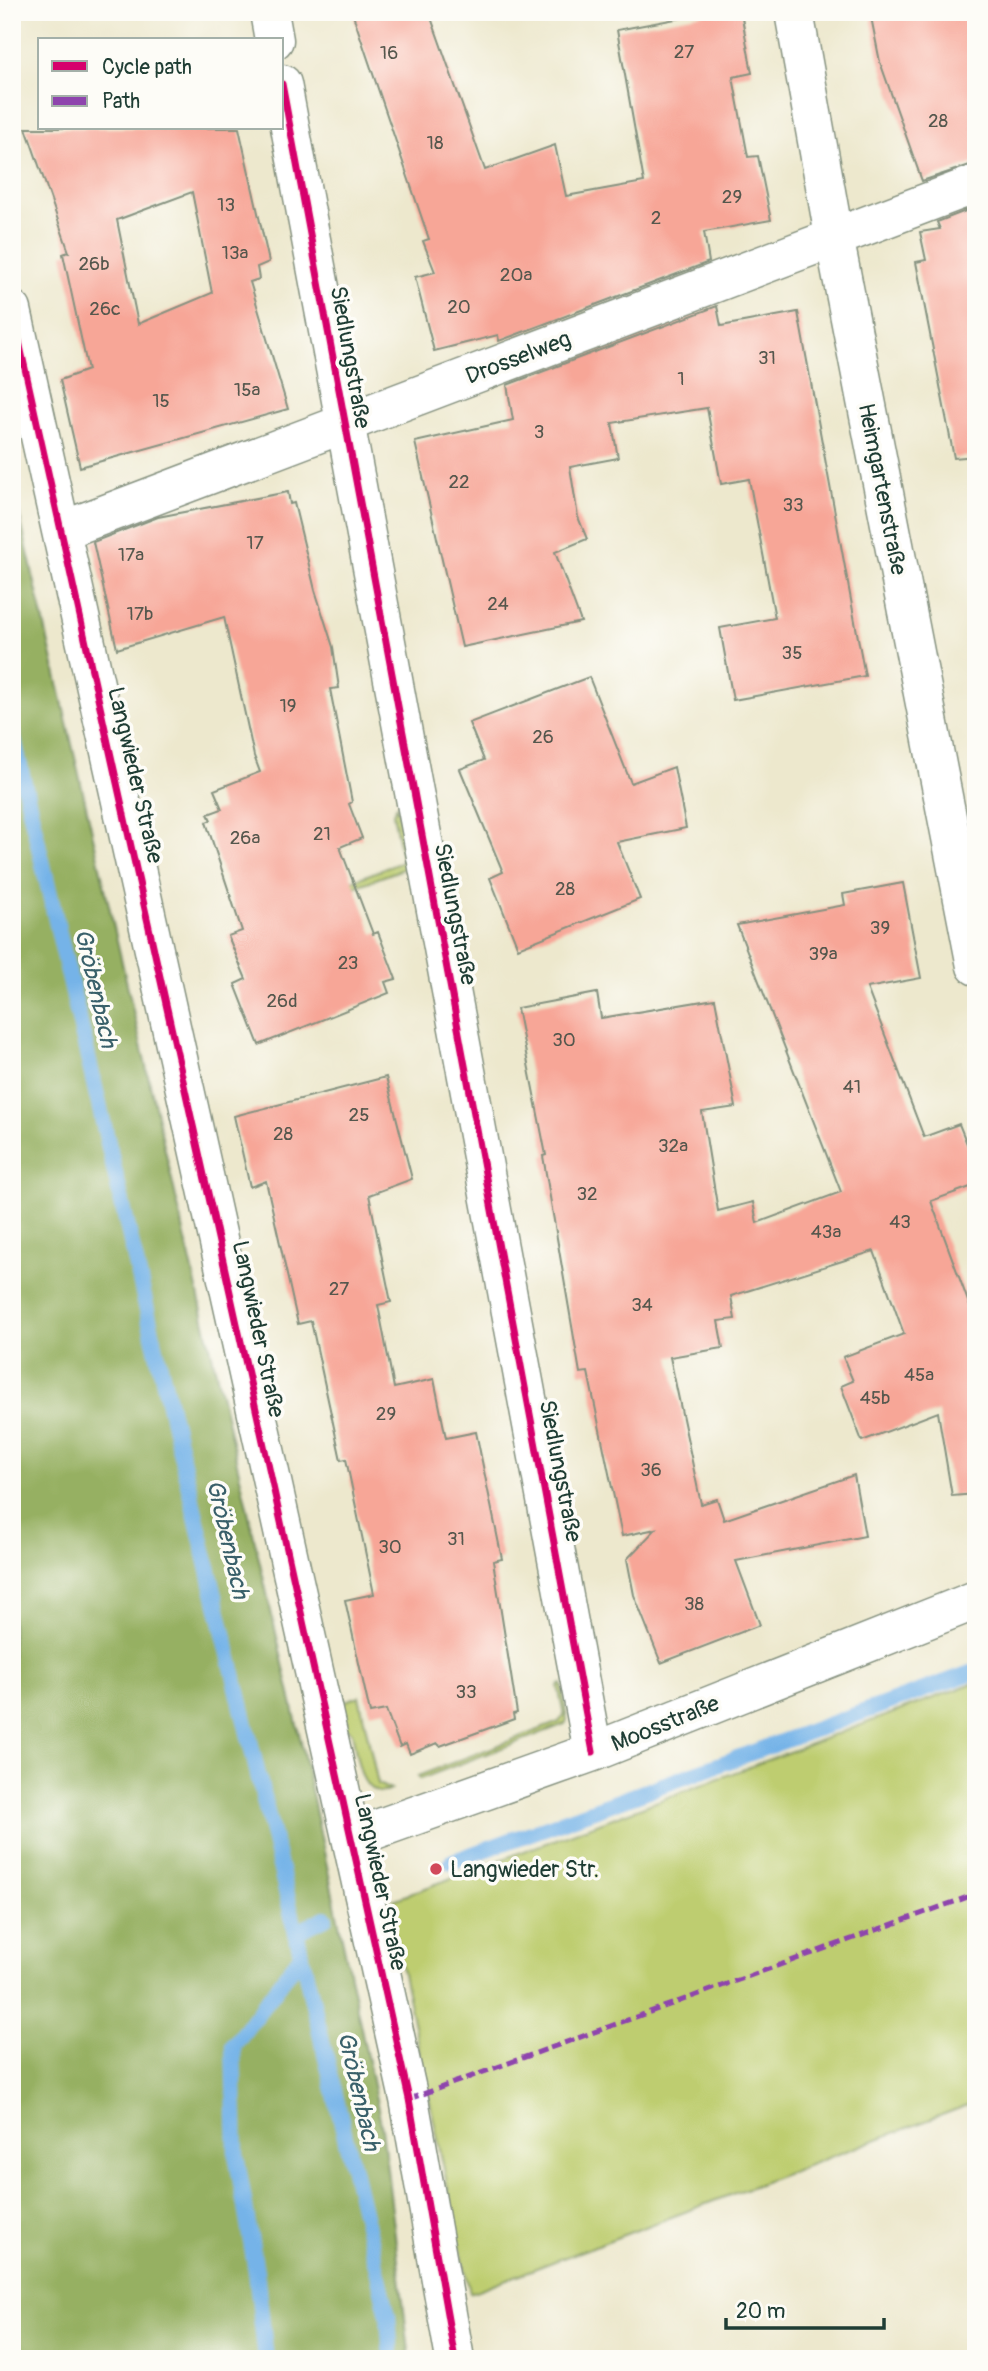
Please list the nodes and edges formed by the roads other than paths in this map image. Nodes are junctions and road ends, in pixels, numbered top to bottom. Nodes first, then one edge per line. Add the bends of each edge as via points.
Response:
1 (269, 12) edge
2 (794, 12) edge
3 (274, 38) edge
4 (284, 95) edge
5 (976, 184) edge
6 (834, 236) junction
7 (12, 310) edge
8 (343, 424) junction
9 (61, 531) junction
10 (976, 966) edge
11 (976, 1600) edge
12 (593, 1752) junction
13 (352, 1838) junction
14 (454, 2359) edge

1 - 3 street
2 - 6 street, Heimgartenstraße
4 - 8 street, Siedlungstraße
5 - 6 street, Drosselweg
6 - 8 street, Drosselweg
6 - 10 street, Heimgartenstraße
7 - 9 street, Langwieder Straße
8 - 9 street, Drosselweg
8 - 12 street, Siedlungstraße
9 - 13 street, Langwieder Straße
11 - 12 street, Moosstraße
12 - 13 street, Moosstraße
13 - 14 street, Langwieder Straße via 409,2099

